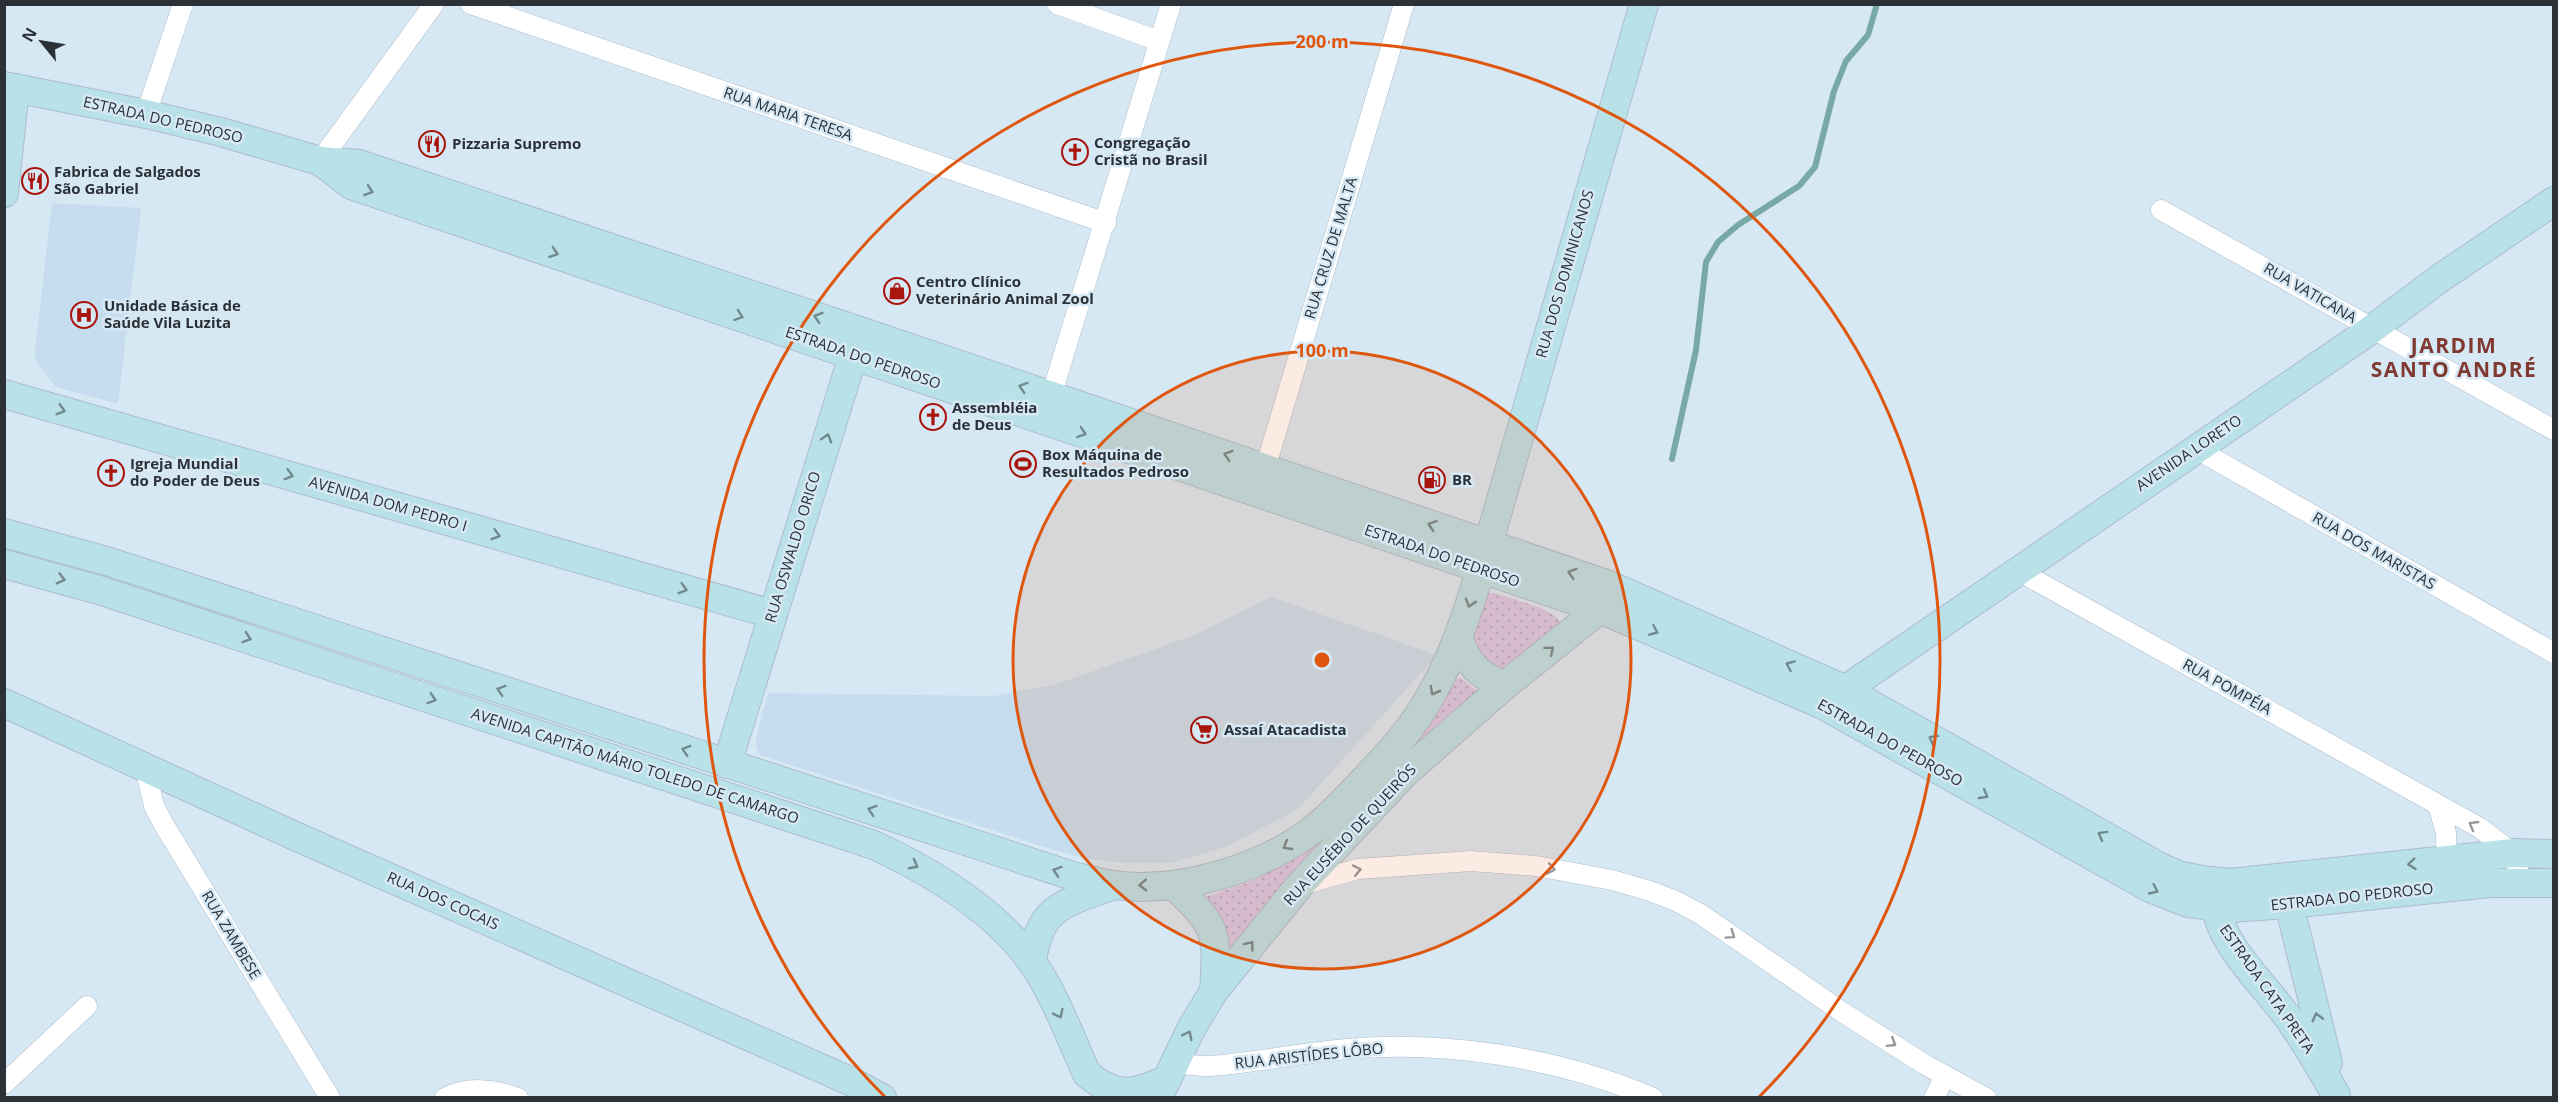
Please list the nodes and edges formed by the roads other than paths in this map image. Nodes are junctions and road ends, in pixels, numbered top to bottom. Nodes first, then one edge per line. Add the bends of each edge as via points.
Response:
1 (183, 4) edge
2 (434, 4) edge
3 (471, 4) edge
4 (1057, 4) edge
5 (1171, 4) edge
6 (1404, 4) edge
7 (1644, 4) edge
8 (1159, 41) junction
9 (10, 87) edge
10 (146, 114) junction
11 (320, 161) junction
12 (4, 193) edge
13 (2553, 201) edge
14 (2161, 210) dead end
15 (1106, 223) junction
16 (2372, 329) junction
17 (857, 343) junction
18 (4, 394) edge
19 (1047, 409) junction
20 (2553, 430) edge
21 (2195, 448) junction
22 (1262, 480) junction
23 (4, 533) edge
24 (1484, 556) junction
25 (4, 564) edge
26 (2017, 570) junction
27 (1605, 597) junction
28 (772, 614) junction
29 (1459, 638) junction
30 (2553, 653) edge
31 (1504, 686) junction
32 (1833, 697) junction
33 (4, 703) edge
34 (727, 764) junction
35 (145, 766) junction
36 (2438, 805) junction
37 (2513, 853) junction
38 (2553, 854) edge
39 (2447, 874) junction
40 (2270, 879) junction
41 (2522, 882) junction
42 (2230, 883) junction
43 (2553, 883) edge
44 (1114, 885) junction
45 (1173, 885) junction
46 (1300, 885) junction
47 (2289, 904) junction
48 (2216, 907) junction
49 (1032, 962) junction
50 (2308, 981) junction
51 (2260, 982) junction
52 (1214, 991) junction
53 (87, 1005) dead end
54 (1945, 1076) junction
55 (1166, 1080) edge
56 (4, 1084) edge
57 (1089, 1086) edge
58 (2337, 1096) edge
59 (330, 1098) edge
60 (445, 1098) edge
61 (518, 1098) edge
62 (882, 1098) edge
63 (1653, 1098) edge
64 (1934, 1098) edge
65 (1986, 1098) edge

1 - 10 street
2 - 11 street
3 - 15 street, RUA MARIA TERESA
4 - 8 street
5 - 8 street
6 - 22 street, RUA CRUZ DE MALTA
7 - 24 main road, RUA DOS DOMINICANOS
8 - 15 street
9 - 10 main road, ESTRADA DO PEDROSO
9 - 12 main road
10 - 11 main road, ESTRADA DO PEDROSO
11 - 17 main road, ESTRADA DO PEDROSO via 351,185
13 - 16 main road, AVENIDA LORETO
14 - 16 street, RUA VATICANA
15 - 19 street
16 - 20 street, RUA VATICANA
16 - 21 main road, AVENIDA LORETO
17 - 19 main road, ESTRADA DO PEDROSO
28 -> 17 main road, RUA OSWALDO ORICO
18 -> 28 main road, AVENIDA DOM PEDRO I
19 - 22 main road, ESTRADA DO PEDROSO
21 - 26 main road, AVENIDA LORETO
21 - 30 street, RUA DOS MARISTAS
22 - 24 main road, ESTRADA DO PEDROSO
34 -> 23 main road, AVENIDA CAPITÃO MÁRIO TOLEDO DE CAMARGO via 110,562
24 - 27 main road, ESTRADA DO PEDROSO
24 -> 29 main road, RUA EUSÉBIO DE QUEIRÓS
25 -> 49 main road, AVENIDA CAPITÃO MÁRIO TOLEDO DE CAMARGO via 99,590 857,839 941,880 995,923
26 - 32 main road, AVENIDA LORETO
26 - 36 street, RUA POMPÉIA
31 -> 27 main road, RUA EUSÉBIO DE QUEIRÓS
27 - 32 main road, ESTRADA DO PEDROSO
28 - 34 main road, RUA OSWALDO ORICO
29 - 31 main road via 1463,652 1476,670
29 -> 45 main road, RUA EUSÉBIO DE QUEIRÓS via 1418,718 1389,754 1314,829 1265,858
31 - 46 main road, RUA EUSÉBIO DE QUEIRÓS via 1405,773
42 -> 32 main road, ESTRADA DO PEDROSO via 2178,875 2160,867
32 -> 48 main road, ESTRADA DO PEDROSO via 2150,888 2188,903
33 - 35 main road, RUA DOS COCAIS
44 -> 34 main road, AVENIDA CAPITÃO MÁRIO TOLEDO DE CAMARGO via 1073,876
35 - 59 street, RUA ZAMBESE via 149,791 164,825
35 - 62 main road, RUA DOS COCAIS
37 -> 36 street, RUA POMPÉIA via 2480,828
36 - 39 street via 2444,820
37 - 38 main road, ESTRADA DO PEDROSO
37 - 39 main road, ESTRADA DO PEDROSO
37 - 41 street
39 -> 40 main road, ESTRADA DO PEDROSO
39 - 41 main road, ESTRADA DO PEDROSO
39 - 47 main road, ESTRADA DO PEDROSO
40 - 42 main road, ESTRADA DO PEDROSO
40 - 47 main road, ESTRADA CATA PRETA
41 - 43 main road, ESTRADA DO PEDROSO
42 - 48 main road, ESTRADA CATA PRETA
45 -> 44 main road, AVENIDA CAPITÃO MÁRIO TOLEDO DE CAMARGO
44 - 49 main road via 1051,913 1037,935
45 - 52 main road via 1205,916 1210,927 1216,952
52 -> 46 main road, RUA EUSÉBIO DE QUEIRÓS
46 -> 54 street via 1358,868 1471,861 1536,866 1650,891 1702,915 1842,1012
47 - 48 main road, ESTRADA DO PEDROSO
47 - 50 main road, ESTRADA CATA PRETA
48 - 51 main road, ESTRADA CATA PRETA via 2222,927
49 -> 57 main road, AVENIDA CAPITÃO MÁRIO TOLEDO DE CAMARGO via 1070,1036
50 - 51 main road via 2289,992
58 -> 50 main road, ESTRADA CATA PRETA
51 - 58 main road, ESTRADA CATA PRETA via 2291,1021
55 -> 52 main road, RUA EUSÉBIO DE QUEIRÓS
53 - 56 street
54 - 64 street
54 - 65 street
55 - 57 main road, AVENIDA CAPITÃO MÁRIO TOLEDO DE CAMARGO via 1127,1092 1099,1084
55 - 63 street, RUA ARISTÍDES LÔBO via 1208,1066 1338,1049 1412,1047 1497,1054 1563,1066 1613,1080
60 - 61 street via 464,1090

